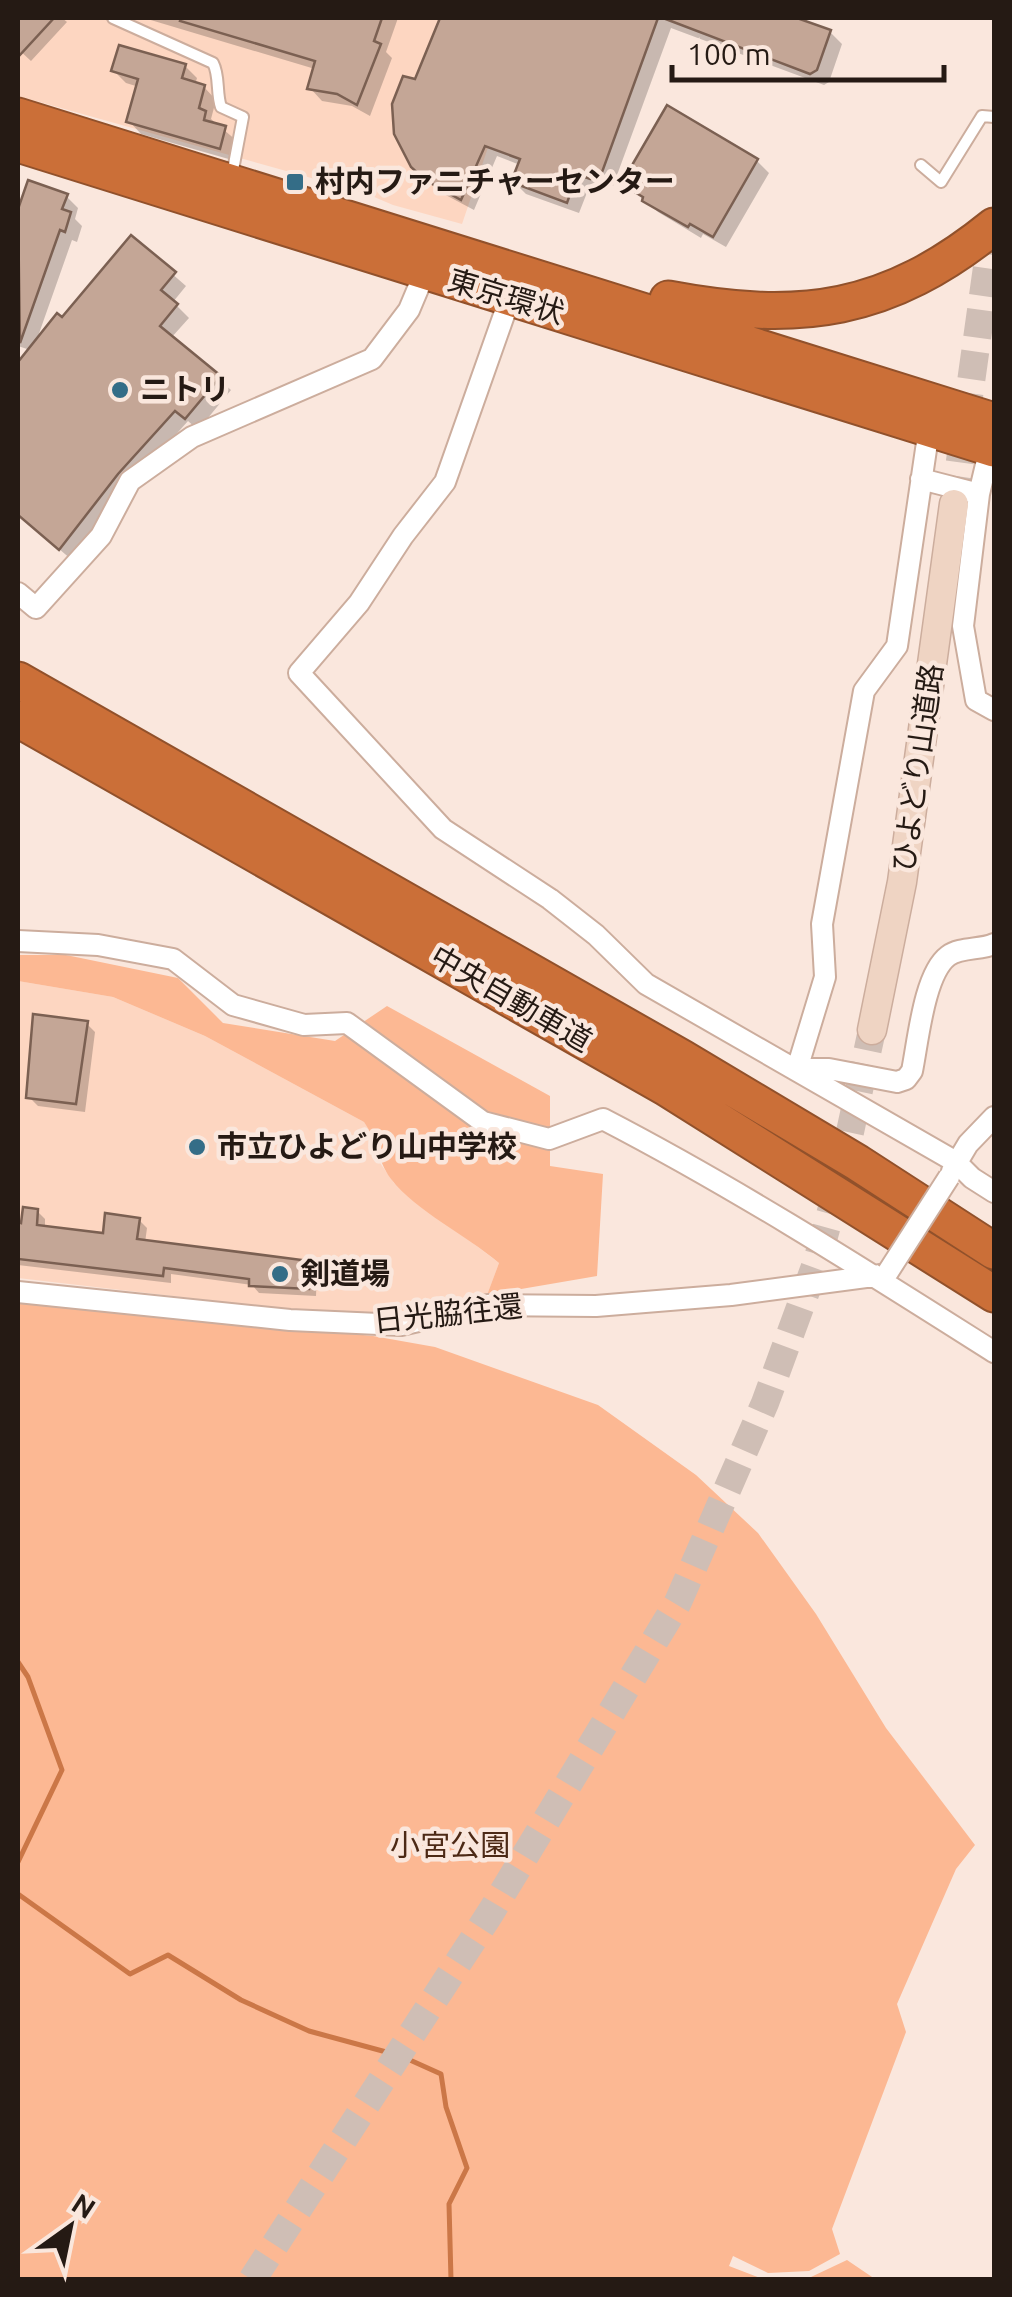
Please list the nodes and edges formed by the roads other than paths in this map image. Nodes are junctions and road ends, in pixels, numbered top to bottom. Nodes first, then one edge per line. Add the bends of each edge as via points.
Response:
1 (113, 18) edge
2 (18, 116) edge
3 (994, 117) edge
4 (18, 144) edge
5 (921, 165) dead end
6 (230, 182) junction
7 (994, 226) edge
8 (404, 237) junction
9 (425, 272) junction
10 (510, 298) junction
11 (570, 302) junction
12 (754, 360) junction
13 (929, 429) junction
14 (993, 442) edge
15 (921, 479) junction
16 (967, 499) junction
17 (18, 593) edge
18 (18, 680) edge
19 (994, 710) edge
20 (18, 719) edge
21 (18, 942) edge
22 (994, 944) edge
23 (872, 1030) tunnel mouth
24 (798, 1069) junction
25 (994, 1116) edge
26 (952, 1169) junction
27 (994, 1192) edge
28 (994, 1251) edge
29 (883, 1274) junction
30 (18, 1292) edge
31 (994, 1294) edge
32 (994, 1352) edge

1 - 6 lane via 213,63 220,107 243,117
2 - 6 highway, 東京環状
3 - 5 lane via 982,116 941,182
4 - 9 highway, 東京環状
6 - 8 highway, 東京環状
7 - 8 highway via 948,261 897,287 784,313 651,296
8 - 11 highway, 東京環状
9 - 10 highway, 東京環状
9 - 17 street via 409,310 372,359 192,437 130,481 101,536 36,608
10 - 11 highway, 東京環状
10 - 24 street via 445,482 359,603 299,673 443,829 550,899 646,984
11 - 12 highway, 東京環状
12 - 13 highway, 東京環状
12 - 14 highway, 東京環状
13 - 14 highway, 東京環状
13 - 15 street
14 - 16 street
15 - 16 street
15 - 24 street via 897,646 864,691 822,924 825,977
16 - 19 street via 963,626 976,700
16 - 23 street, ひよどり山道路
18 - 28 highway, 中央自動車道 via 665,1048
20 - 31 highway, 中央自動車道 via 665,1087
21 - 29 street via 98,944 173,959 233,1005 304,1025 347,1023 483,1122 549,1139 603,1119
22 - 24 street via 944,959 928,989 906,1079
24 - 26 street
25 - 26 street
26 - 27 street
26 - 29 street, bridge
29 - 30 street, 日光脇往還 via 732,1295 488,1306 400,1325 272,1319
29 - 32 street

